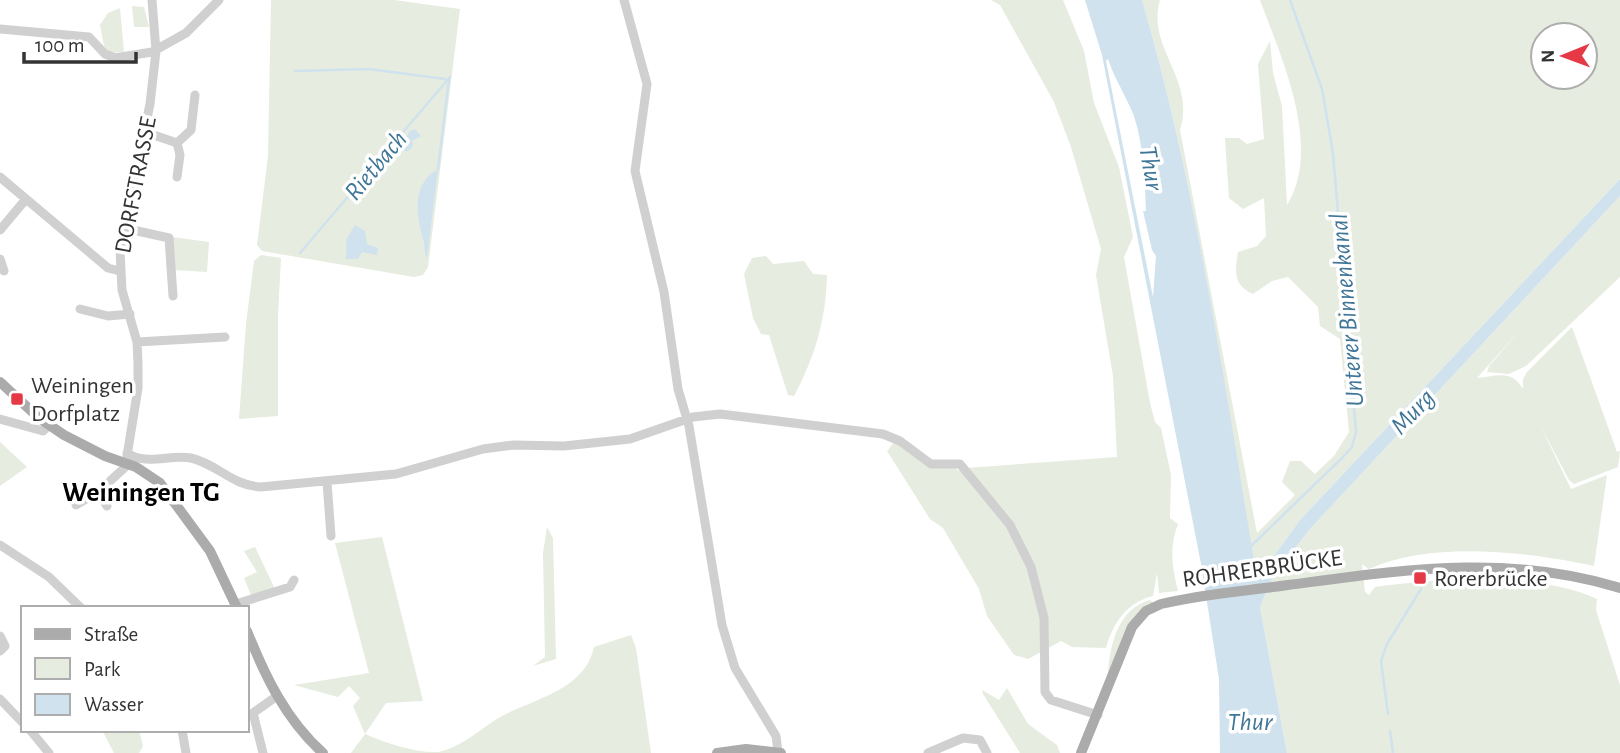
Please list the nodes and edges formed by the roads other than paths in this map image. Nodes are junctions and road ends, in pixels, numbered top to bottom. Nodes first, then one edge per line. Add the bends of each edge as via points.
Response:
1 (152, 0) edge
2 (219, 0) edge
3 (624, 0) edge
4 (0, 29) edge
5 (156, 51) junction
6 (195, 95) dead end
7 (145, 132) junction
8 (177, 143) junction
9 (0, 177) edge
10 (177, 177) dead end
11 (26, 199) junction
12 (124, 228) junction
13 (0, 230) edge
14 (0, 258) edge
15 (4, 271) dead end
16 (120, 271) junction
17 (173, 296) dead end
18 (80, 309) dead end
19 (130, 314) junction
20 (225, 337) dead end
21 (137, 342) junction
22 (0, 382) edge
23 (0, 419) edge
24 (686, 419) junction
25 (49, 425) junction
26 (129, 458) junction
27 (327, 482) junction
28 (98, 492) junction
29 (76, 505) dead end
30 (107, 506) dead end
31 (331, 536) dead end
32 (0, 545) edge
33 (294, 580) dead end
34 (1620, 588) edge
35 (79, 606) edge
36 (237, 606) edge
37 (248, 633) edge
38 (0, 636) edge
39 (0, 651) edge
40 (0, 699) edge
41 (280, 701) junction
42 (1098, 715) junction
43 (21, 721) edge
44 (32, 732) edge
45 (182, 732) edge
46 (49, 753) edge
47 (186, 753) edge
48 (263, 753) edge
49 (323, 753) edge
50 (331, 753) edge
51 (718, 753) edge
52 (780, 753) edge
53 (928, 753) edge
54 (987, 753) edge
55 (1082, 753) edge

1 - 5 street, DORFSTRASSE
2 - 5 street via 186,33
3 - 24 street via 647,84 635,171 664,292
4 - 5 street via 89,37 115,58
5 - 7 street, DORFSTRASSE
6 - 8 street via 191,130
7 - 8 street
7 - 12 street, DORFSTRASSE
8 - 10 street
9 - 11 street
11 - 13 street
11 - 16 street via 107,268
12 - 16 street, DORFSTRASSE
12 - 17 street via 169,238
14 - 15 street
16 - 19 street, DORFSTRASSE
18 - 19 street via 108,316
19 - 21 street, DORFSTRASSE
20 - 21 street
21 - 26 street, DORFSTRASSE via 138,388
22 - 25 main road
23 - 25 street via 40,431
24 - 27 street via 630,439 483,449 425,468
24 - 42 street via 737,414 876,433 900,441 931,464 960,464 1010,525 1031,567 1044,618 1045,692 1051,700
24 - 52 street via 727,647 776,736
25 - 26 main road
26 - 27 street via 194,459 248,487
26 - 28 street
26 - 36 main road via 160,484 212,553
27 - 31 street
28 - 29 street
28 - 30 street
32 - 35 street via 48,577
33 - 36 street via 289,587
34 - 42 main road, ROHRERBRÜCKE via 1555,572 1490,565 1365,575 1166,603 1152,608 1132,628
37 - 41 main road
38 - 39 street via 5,646
40 - 43 street
41 - 48 street via 253,713
41 - 49 main road
41 - 50 main road
42 - 55 main road
44 - 46 street
45 - 47 street
51 - 52 main road via 746,749
53 - 54 street via 968,736 979,740

